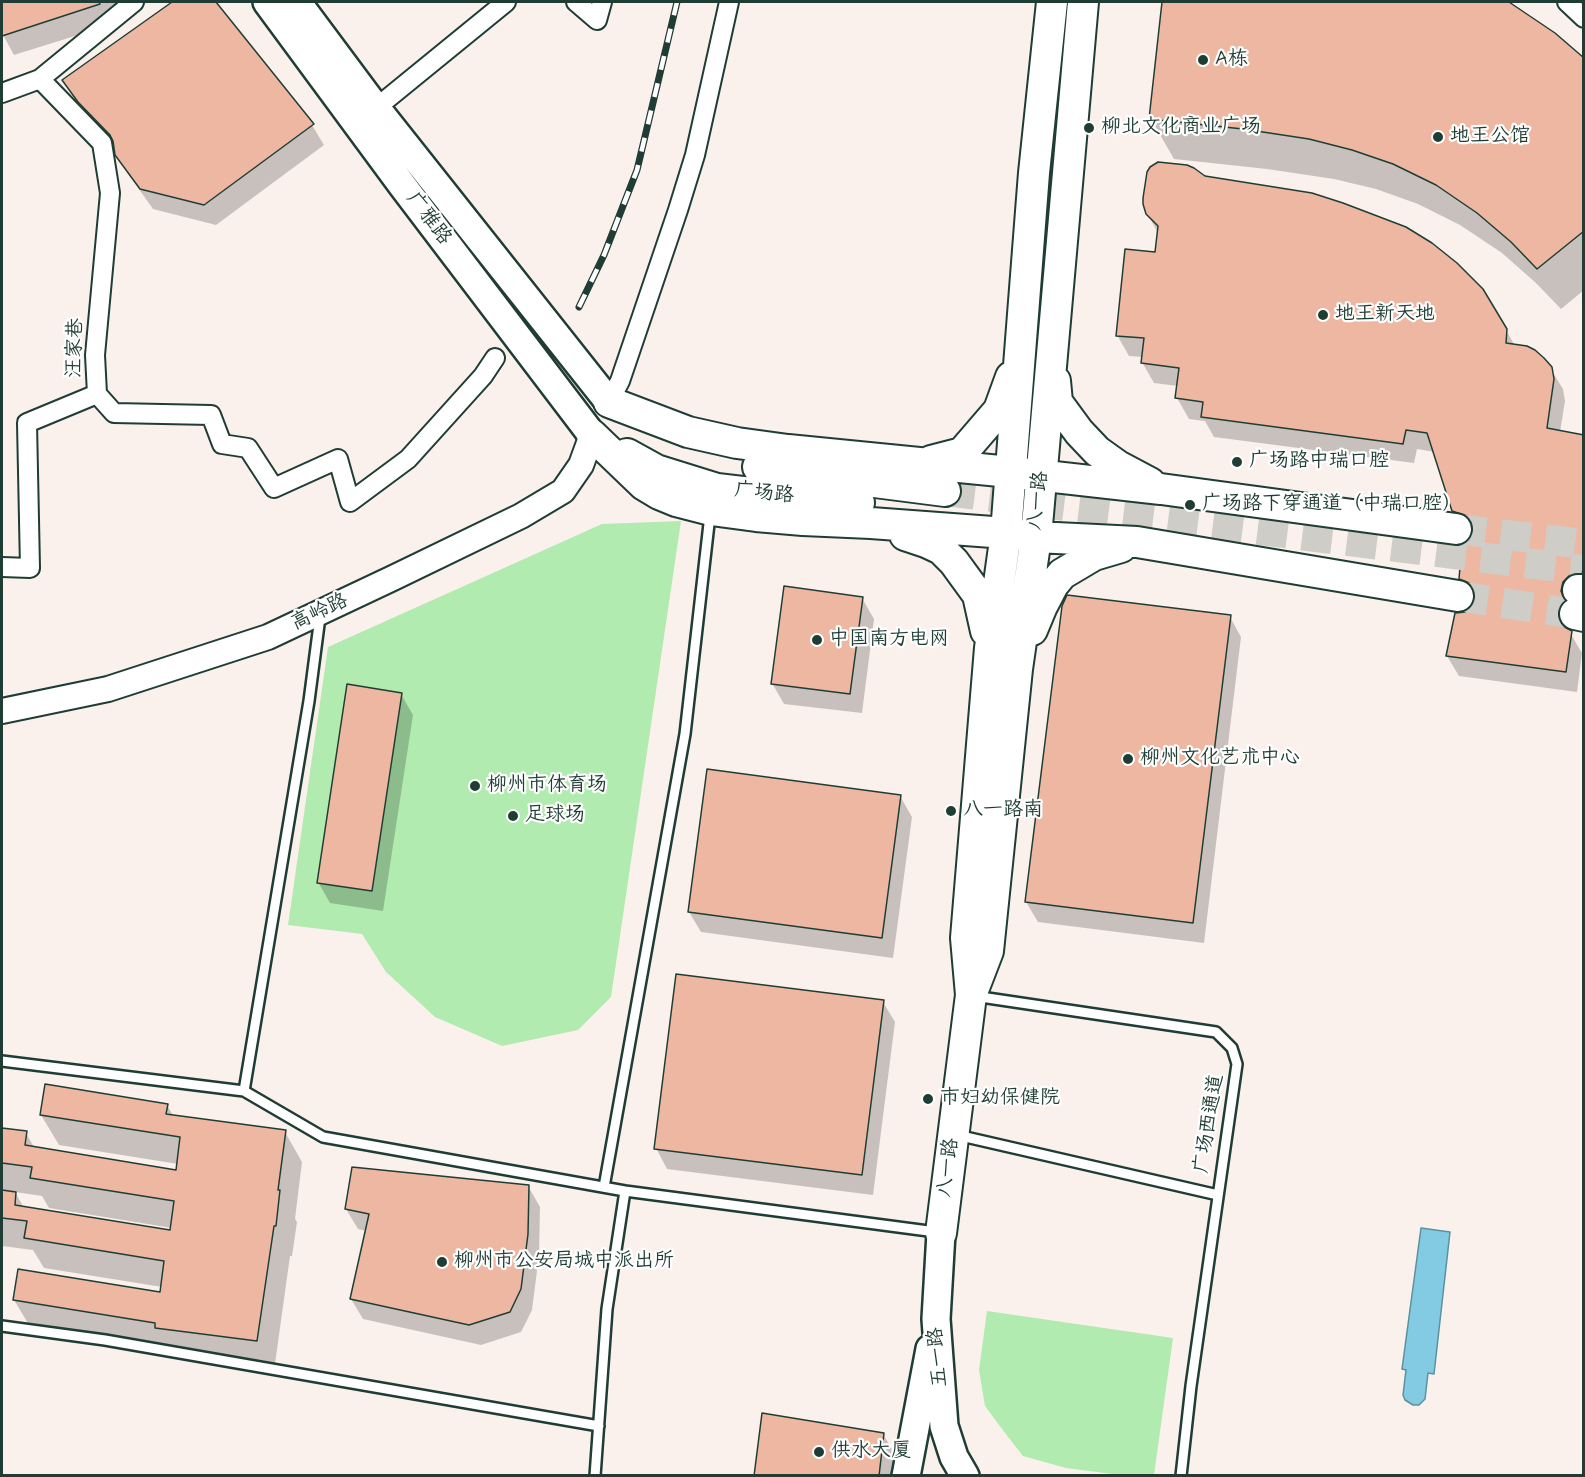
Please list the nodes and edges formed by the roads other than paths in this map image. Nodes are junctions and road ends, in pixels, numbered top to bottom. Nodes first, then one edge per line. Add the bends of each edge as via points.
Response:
1 (134, 2) edge
2 (267, 2) edge
3 (297, 2) edge
4 (506, 2) edge
5 (576, 2) edge
6 (602, 2) edge
7 (729, 2) edge
8 (1052, 2) edge
9 (1083, 2) edge
10 (1567, 2) edge
11 (1584, 18) edge
12 (40, 79) junction
13 (2, 93) edge
14 (376, 108) junction
15 (1052, 350) junction
16 (1020, 352) junction
17 (495, 358) dead end
18 (97, 394) junction
19 (609, 402) junction
20 (592, 435) junction
21 (923, 464) junction
22 (1010, 472) junction
23 (1042, 476) junction
24 (1161, 489) junction
25 (711, 510) junction
26 (871, 523) junction
27 (1456, 529) tunnel mouth
28 (1006, 533) junction
29 (1036, 537) junction
30 (1137, 542) junction
31 (2, 567) edge
32 (1458, 596) tunnel mouth
33 (321, 612) junction
34 (990, 648) junction
35 (1017, 669) junction
36 (2, 711) edge
37 (971, 995) junction
38 (2, 1061) edge
39 (244, 1090) junction
40 (952, 1134) junction
41 (604, 1187) junction
42 (625, 1191) junction
43 (1218, 1195) junction
44 (941, 1233) junction
45 (936, 1319) junction
46 (2, 1326) edge
47 (598, 1426) junction
48 (595, 1476) edge
49 (906, 1476) edge
50 (966, 1476) edge
51 (1181, 1476) edge

1 - 12 street
2 - 20 main road, 广雅路
3 - 14 main road, 广雅路
4 - 14 street
5 - 6 street via 597,20
7 - 19 street via 695,155 624,371
8 - 16 main road, 八一路
9 - 15 main road, 八一路
10 - 11 street
12 - 13 street
12 - 18 street, 汪家巷 via 102,144 104,153 110,193 95,355
14 - 19 main road, 广雅路
15 - 23 main road, 八一路
15 - 24 main road via 1058,402 1079,432 1118,466
16 - 21 main road via 999,410 962,453
16 - 22 main road, 八一路
17 - 18 street via 408,459 350,502 338,459 274,488 248,448 222,444 211,416 114,412
18 - 31 street, 汪家巷 via 27,423 30,568
19 - 20 main road, 广场路 via 630,424 712,459 946,501 768,495 717,489 656,470
19 - 21 main road via 688,432 737,443
20 - 25 main road via 644,485 676,501
20 - 33 street, 高岭路 via 581,465 563,490 521,516
21 - 22 main road
22 - 23 main road
22 - 28 main road, 八一路
23 - 24 main road
23 - 29 main road, 八一路
24 - 27 main road
25 - 26 main road
25 - 41 lane via 685,734
26 - 28 main road
26 - 34 main road via 941,549 954,562 978,594
28 - 29 main road
28 - 34 main road, 八一路
29 - 30 main road
29 - 35 main road, 八一路
30 - 32 main road
30 - 35 main road via 1094,555 1062,574 1042,606
33 - 36 street, 高岭路 via 267,637 108,689
33 - 39 lane
34 - 37 main road, 八一路 via 966,938
35 - 37 main road, 八一路 via 988,951
37 - 40 main road, 八一路
37 - 43 lane, 广场西通道 via 1216,1032 1232,1048 1237,1064
38 - 39 lane
39 - 41 lane via 323,1137
40 - 43 lane
40 - 44 main road, 八一路
41 - 42 lane
42 - 44 lane
42 - 47 lane via 607,1309
43 - 51 lane, 广场西通道
44 - 45 main road, 五一路
45 - 49 main road
45 - 50 main road, 五一路 via 944,1426 954,1457
46 - 47 lane via 105,1340
47 - 48 lane

